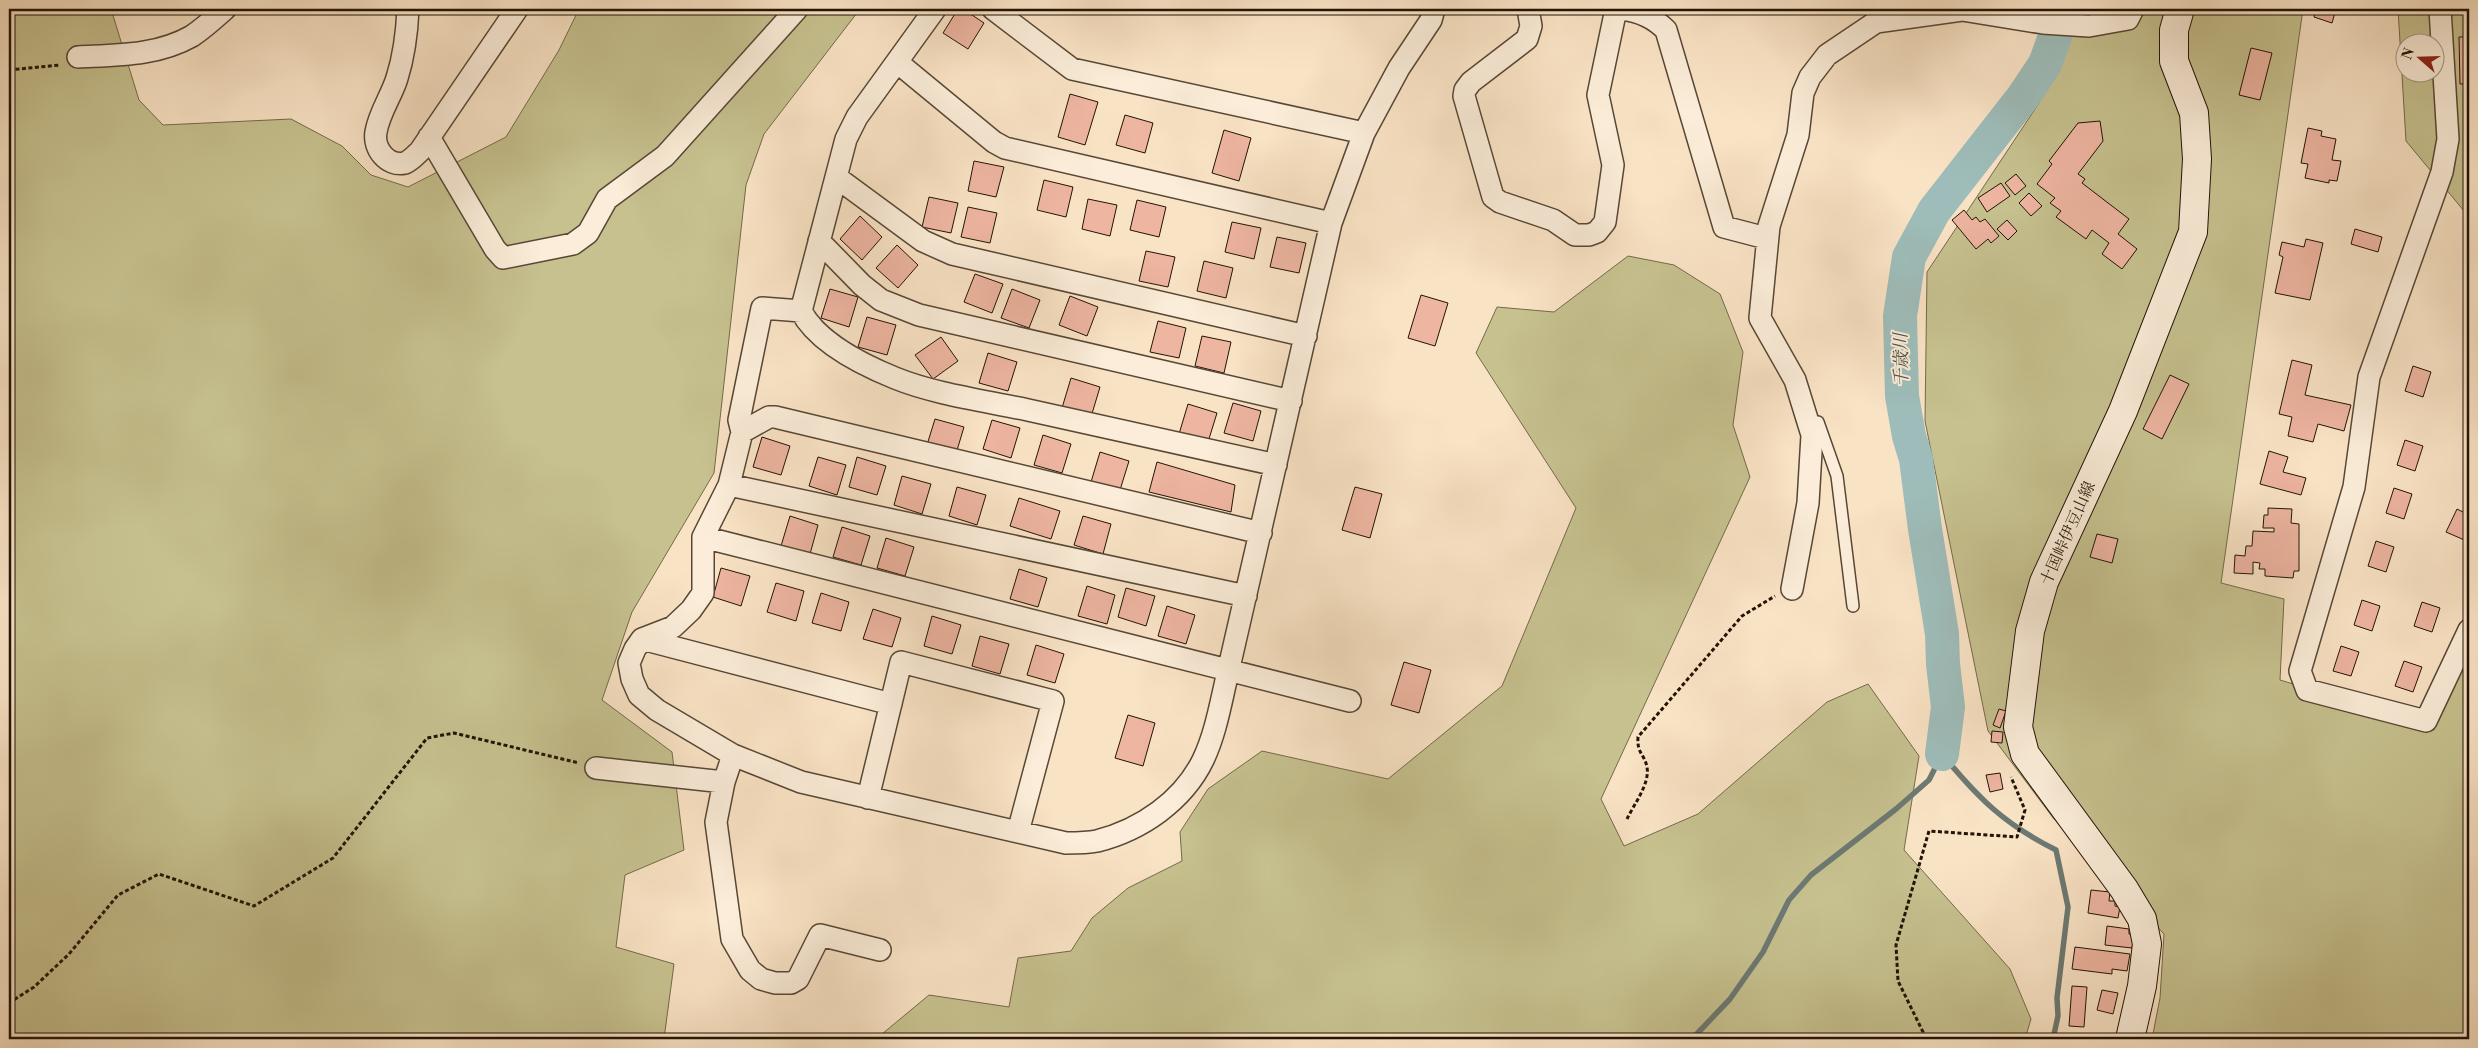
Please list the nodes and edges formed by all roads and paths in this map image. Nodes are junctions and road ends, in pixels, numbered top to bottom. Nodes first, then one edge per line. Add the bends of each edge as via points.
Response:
1 (225, 9) edge
2 (408, 9) edge
3 (516, 9) edge
4 (797, 9) edge
5 (935, 9) edge
6 (993, 9) edge
7 (1434, 9) edge
8 (1528, 9) edge
9 (1616, 9) edge
10 (1622, 9) edge
11 (2133, 9) edge
12 (2180, 9) edge
13 (2440, 9) edge
14 (1878, 15) edge
15 (78, 57) joint
16 (897, 62) junction
17 (9, 70) edge
18 (1364, 133) junction
19 (432, 142) junction
20 (836, 177) junction
21 (1331, 223) junction
22 (1766, 238) junction
23 (819, 241) junction
24 (801, 311) junction
25 (1306, 336) junction
26 (1799, 393) junction
27 (1291, 401) junction
28 (742, 432) junction
29 (1276, 465) junction
30 (729, 485) junction
31 (1260, 533) junction
32 (704, 537) junction
33 (1792, 588) joint
34 (1246, 596) junction
35 (1853, 606) dead end
36 (2469, 630) edge
37 (642, 639) junction
38 (1228, 672) junction
39 (1350, 700) dead end
40 (891, 704) junction
41 (733, 755) junction
42 (596, 768) joint
43 (2008, 768) dead end
44 (724, 782) junction
45 (868, 798) junction
46 (1627, 818) dead end
47 (1018, 832) junction
48 (880, 950) dead end
49 (9, 1003) edge
50 (1923, 1039) edge
51 (2130, 1039) edge

1 - 15 street via 192,35 174,44 144,53
2 - 19 street via 397,78 376,138 386,160 395,163 406,163
3 - 19 street
4 - 19 street via 665,156 607,199 588,233 573,244 503,258
5 - 16 street
6 - 18 street via 1072,69
7 - 18 street via 1431,20 1399,68
8 - 9 street via 1531,26 1527,39 1467,86 1464,96 1493,197 1553,220 1568,232 1582,236 1597,232 1608,213 1613,159 1598,95
10 - 22 street via 1656,20 1666,30 1724,227
11 - 14 street via 2128,19 2089,26 2043,24 1962,10
12 - 51 main road, 十国峠伊豆山線 via 2174,30 2174,61 2194,113 2198,159 2193,232 2123,411 2044,582 2030,631 2018,727 2025,754 2124,889 2142,919 2147,944
13 - 36 street via 2448,139 2442,172 2369,377 2354,487 2300,671 2307,690 2426,721
14 - 22 street via 1827,55 1810,77 1803,93 1798,135
15 - 17 path via 84,64
16 - 20 street via 857,117 846,139
16 - 21 street via 1005,148
18 - 21 street
20 - 23 street
20 - 25 street via 923,241 952,254
21 - 25 street
22 - 26 street via 1760,318
23 - 24 street
23 - 27 street via 881,300 919,315
24 - 28 street via 762,308 739,420
24 - 29 street via 807,323 843,352 897,379
25 - 27 street
26 - 33 street via 1812,435 1808,503
26 - 35 lane via 1810,400 1837,476
27 - 29 street
28 - 30 street
28 - 31 street via 769,417 775,418
29 - 31 street
30 - 32 street
30 - 34 street
31 - 34 street
32 - 37 street via 703,593 673,627
32 - 38 street
33 - 46 path via 1742,616 1638,737 1637,748 1647,767 1645,784
34 - 38 street
37 - 40 street
37 - 41 street via 629,663 639,695 657,710
38 - 39 street
38 - 47 street via 1203,760 1184,791 1151,818 1095,842 1066,843
40 - 45 street
40 - 47 street via 901,662 1053,701
41 - 44 street
41 - 45 street via 801,782
42 - 44 street
42 - 49 path via 454,733 427,738 334,858 281,892 254,906 159,874 118,895 69,954 34,988
43 - 50 path via 2026,810 2017,837 1929,831 1896,945 1898,981
44 - 48 street via 716,822 718,841 732,940 750,970 761,979 791,983 798,979 820,935
45 - 47 street

